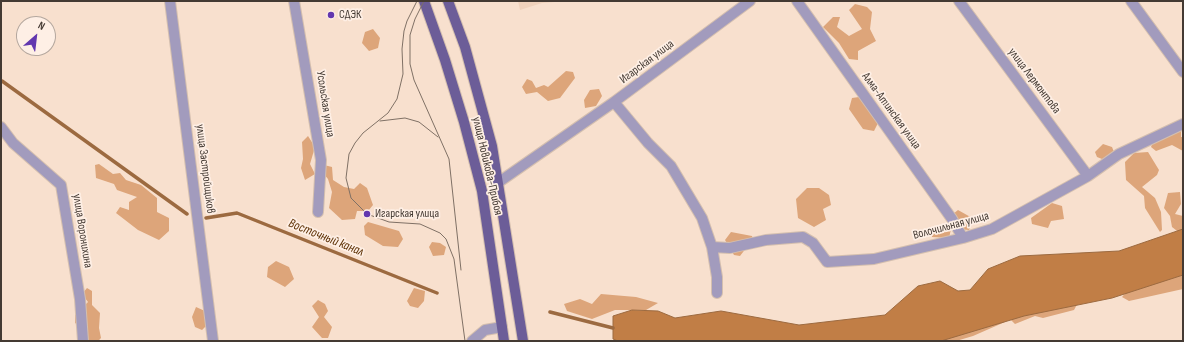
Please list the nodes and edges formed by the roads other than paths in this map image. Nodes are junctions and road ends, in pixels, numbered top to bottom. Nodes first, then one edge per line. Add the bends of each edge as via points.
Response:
1 (170, 1) edge
2 (294, 1) edge
3 (424, 1) edge
4 (448, 1) edge
5 (750, 1) edge
6 (796, 1) edge
7 (959, 1) edge
8 (1131, 1) edge
9 (1183, 72) edge
10 (614, 102) junction
11 (1183, 124) edge
12 (1, 126) edge
13 (1088, 176) junction
14 (499, 182) junction
15 (318, 212) dead end
16 (963, 238) junction
17 (712, 247) junction
18 (717, 293) dead end
19 (502, 327) junction
20 (83, 341) edge
21 (213, 341) edge
22 (472, 341) edge
23 (504, 341) edge
24 (523, 341) edge

1 - 21 street, улица Застройщиков
2 - 15 street, Усольская улица via 321,160
3 - 19 main road, улица Новикова-Прибоя via 456,94 482,191
4 - 14 main road, улица Новикова-Прибоя via 482,106
5 - 10 street, Игарская улица
6 - 16 street, Алма-Атинская улица
7 - 13 street, улица Лермонтова
8 - 9 street
10 - 14 street, Игарская улица
10 - 17 street via 671,166 702,218
11 - 13 street, Волочильная улица via 1119,154
12 - 20 street, улица Воронихина via 13,142 61,185 80,299
13 - 16 street, Волочильная улица via 992,229
14 - 24 main road, улица Новикова-Прибоя
16 - 17 street, Волочильная улица via 874,259 827,262 813,243 803,237 766,240 730,248
17 - 18 street
19 - 22 street via 485,330
19 - 23 main road, улица Новикова-Прибоя

